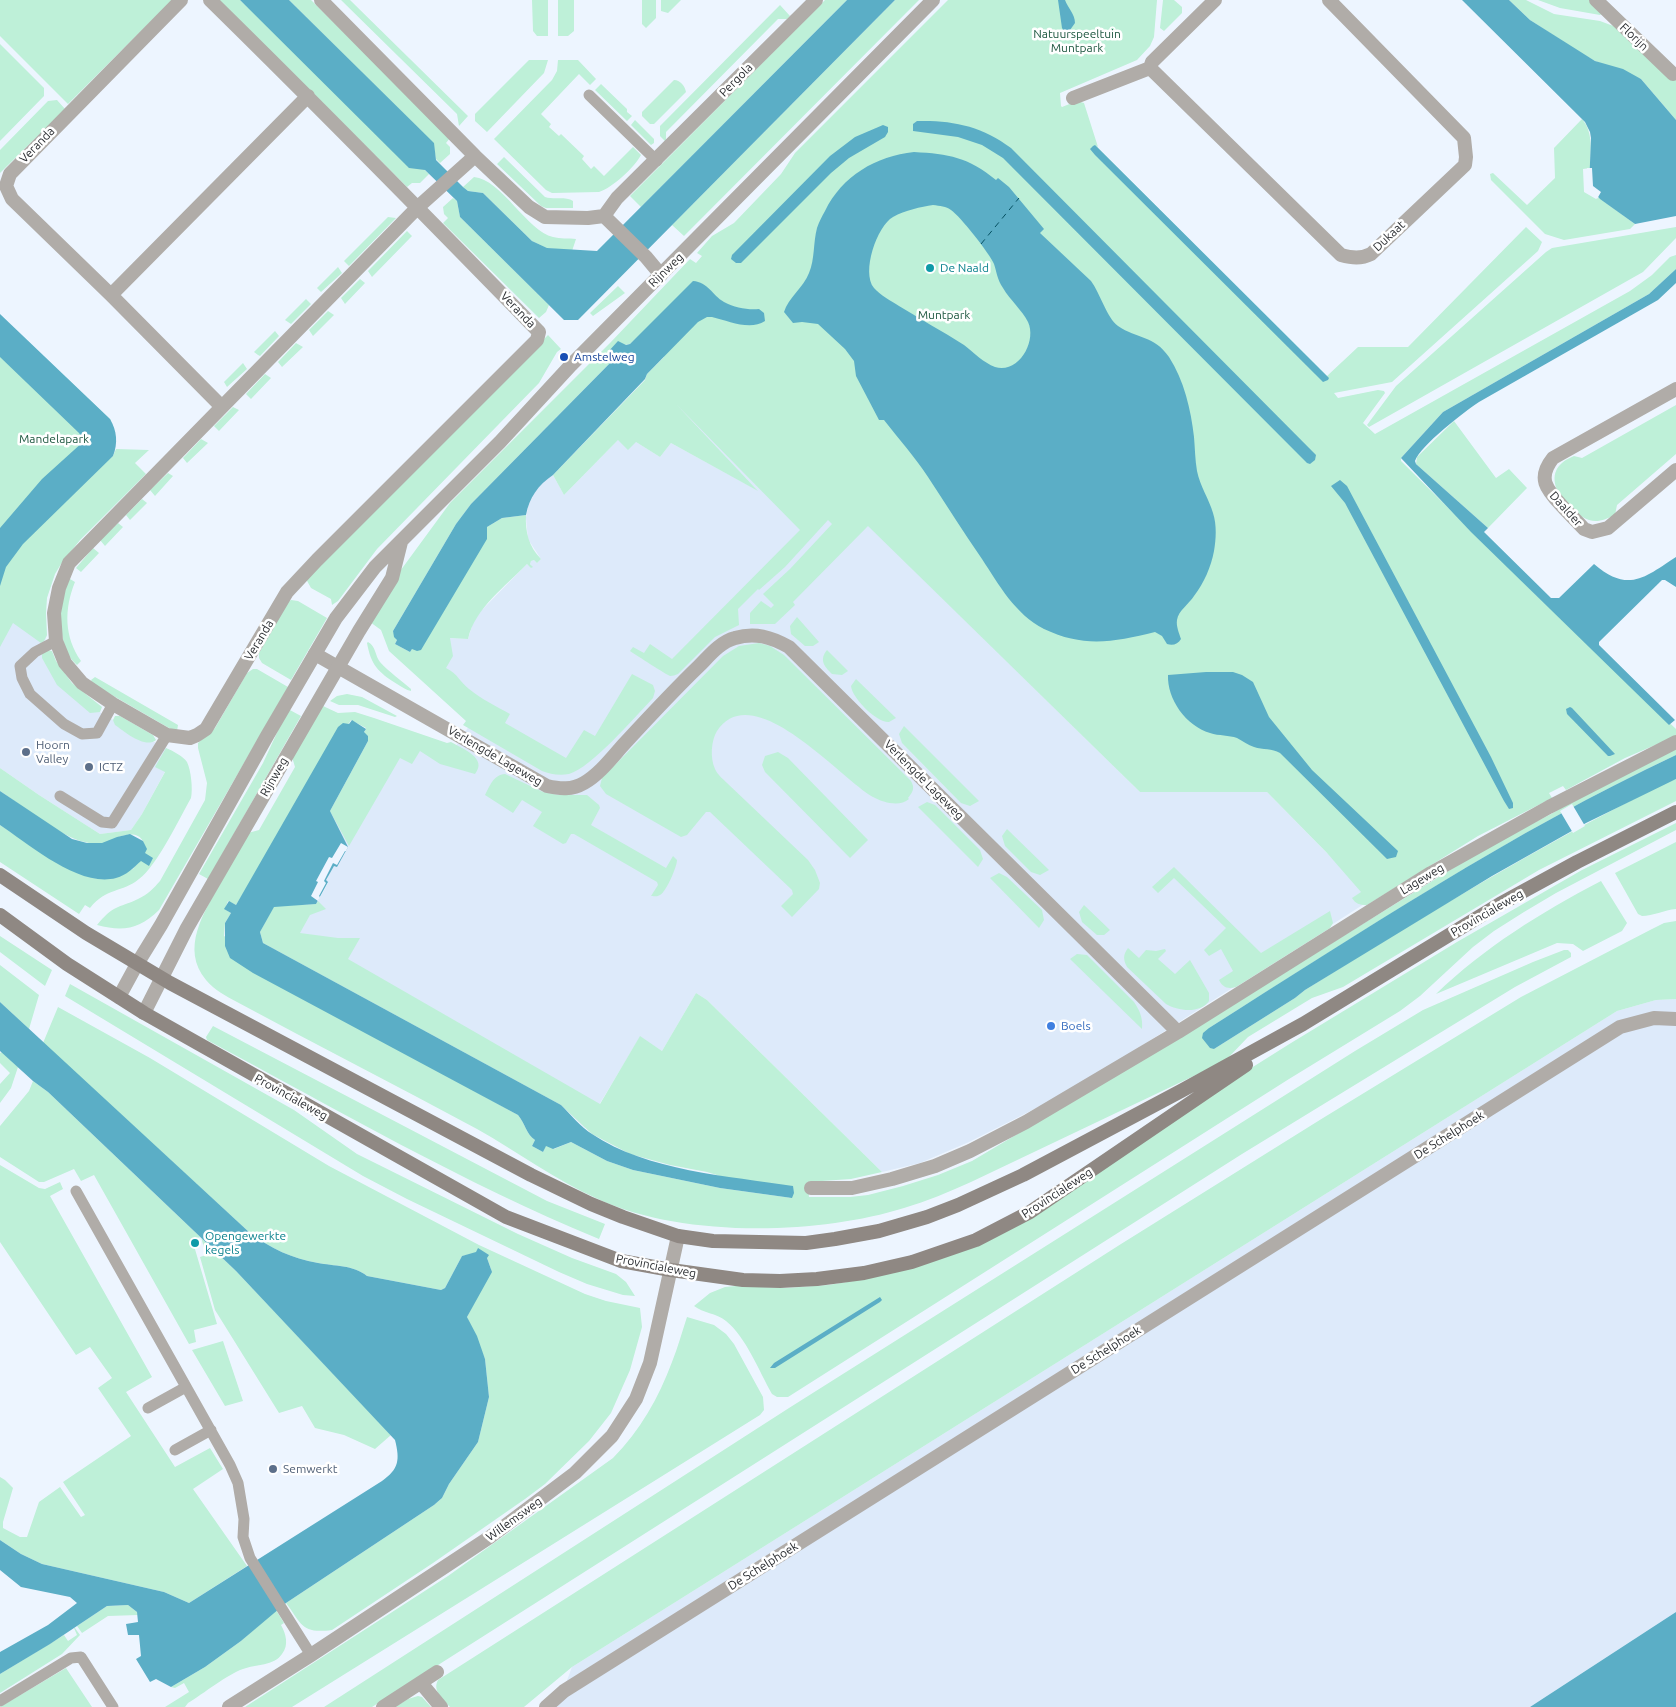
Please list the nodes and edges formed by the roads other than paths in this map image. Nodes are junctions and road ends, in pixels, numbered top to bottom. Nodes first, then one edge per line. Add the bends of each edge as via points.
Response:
1 (182, 0) edge
2 (210, 0) edge
3 (321, 0) edge
4 (816, 0) edge
5 (933, 0) edge
6 (1215, 0) edge
7 (1329, 0) edge
8 (1596, 0) edge
9 (1150, 68) junction
10 (1673, 74) dead end
11 (589, 94) dead end
12 (308, 96) junction
13 (1073, 98) dead end
14 (475, 156) junction
15 (657, 161) junction
16 (418, 207) junction
17 (604, 216) junction
18 (661, 275) junction
19 (111, 295) junction
20 (1676, 389) edge
21 (222, 407) junction
22 (1676, 470) edge
23 (402, 541) junction
24 (56, 641) junction
25 (315, 654) junction
26 (338, 667) junction
27 (113, 704) junction
28 (167, 735) junction
29 (1676, 742) edge
30 (60, 796) dead end
31 (1676, 812) edge
32 (0, 874) edge
33 (0, 915) edge
34 (137, 964) junction
35 (162, 979) junction
36 (118, 998) junction
37 (144, 1013) junction
38 (1676, 1020) edge
39 (1303, 1024) junction
40 (1178, 1032) junction
41 (811, 1188) dead end
42 (76, 1191) dead end
43 (678, 1236) junction
44 (671, 1270) junction
45 (186, 1387) junction
46 (148, 1408) dead end
47 (210, 1430) junction
48 (175, 1450) dead end
49 (311, 1655) junction
50 (437, 1672) dead end
51 (421, 1683) junction
52 (0, 1701) edge
53 (113, 1707) edge
54 (228, 1707) edge
55 (383, 1707) edge
56 (441, 1707) edge
57 (546, 1707) edge

1 - 19 street, Veranda via 7,180 12,199
2 - 12 street, Veranda
3 - 14 street
4 - 15 street, Pergola
5 - 18 street, Rijnweg
6 - 9 street via 1152,62
7 - 9 street, Dukaat via 1464,138 1465,165 1363,258 1341,255
8 - 10 street, Florijn
9 - 13 street
11 - 15 lane
12 - 16 street, Veranda
12 - 19 street
14 - 16 street, Veranda
14 - 17 street via 529,208 545,217
15 - 17 street, Pergola
16 - 21 street, Veranda
16 - 28 street, Veranda via 539,332 537,340 287,592 206,729 190,738
17 - 18 street
18 - 23 street, Rijnweg
19 - 21 street, Veranda
20 - 22 street, Daalder via 1553,458 1544,473 1549,492 1584,529 1592,532 1608,528
21 - 24 street, Veranda via 69,564 59,588 54,613
23 - 25 street, Rijnweg via 375,568 336,618
23 - 26 street, Rijnweg via 392,578
24 - 27 street, Veranda via 65,663 82,683
24 - 27 lane via 20,666 30,694 64,724 82,734 97,733
25 - 26 street, Verlengde Lageweg
25 - 34 street, Rijnweg
26 - 35 street, Rijnweg via 187,928
26 - 40 street, Verlengde Lageweg via 547,786 572,788 593,778 718,647 733,638 748,635 773,638 789,647
27 - 28 street, Veranda
28 - 30 lane via 112,823 102,822
29 - 40 street, Lageweg via 1447,864
31 - 39 main road, Provincialeweg via 1500,904
32 - 34 main road, Provincialeweg
33 - 36 main road, Provincialeweg
34 - 35 main road, Provincialeweg
34 - 36 street, Rijnweg
35 - 37 street, Rijnweg
35 - 43 main road, Provincialeweg via 531,1175 591,1204
36 - 37 main road, Provincialeweg
37 - 44 main road, Provincialeweg via 506,1217 621,1261
38 - 57 street, De Schelphoek via 1654,1018 1620,1027 564,1691
39 - 43 main road, Provincialeweg via 1023,1175 927,1217 879,1231 806,1243 722,1241
39 - 44 main road, Provincialeweg via 1030,1212 976,1240 912,1262 817,1279 743,1280
40 - 41 street via 1026,1122 935,1166 892,1180 852,1188
42 - 45 lane
43 - 44 street, Willemsweg
44 - 49 street, Willemsweg via 650,1363 636,1399 612,1436 575,1473 490,1537
45 - 46 lane
45 - 47 lane
47 - 48 lane
47 - 49 lane via 238,1483 244,1519 243,1537 250,1558
49 - 54 street, Willemsweg
50 - 51 street
51 - 55 street
51 - 56 street
52 - 53 lane via 70,1658 81,1657

